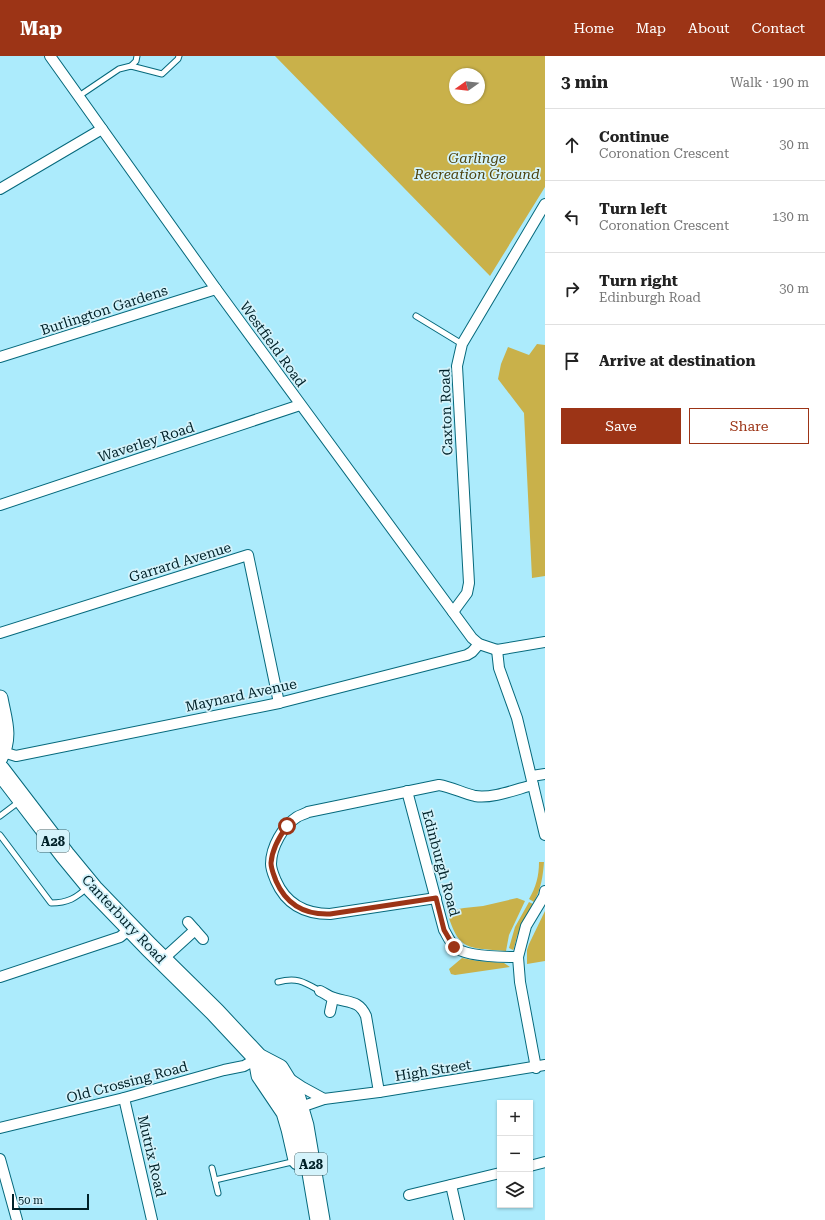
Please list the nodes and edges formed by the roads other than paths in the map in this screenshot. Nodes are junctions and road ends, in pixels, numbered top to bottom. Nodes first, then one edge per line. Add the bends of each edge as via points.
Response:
1 (50, 56) edge
2 (137, 56) edge
3 (179, 56) edge
4 (131, 66) junction
5 (79, 96) junction
6 (102, 129) junction
7 (0, 189) edge
8 (545, 204) edge
9 (216, 289) junction
10 (416, 316) dead end
11 (462, 344) junction
12 (0, 357) edge
13 (300, 405) junction
14 (0, 506) edge
15 (453, 612) junction
16 (0, 633) edge
17 (545, 642) edge
18 (479, 644) junction
19 (497, 650) junction
20 (0, 698) edge
21 (279, 703) junction
22 (1, 760) edge
23 (545, 774) edge
24 (533, 781) junction
25 (407, 791) junction
26 (22, 799) junction
27 (0, 815) edge
28 (0, 835) edge
29 (545, 835) edge
30 (90, 885) junction
31 (545, 895) edge
32 (436, 898) junction
33 (188, 922) dead end
34 (131, 928) junction
35 (195, 930) junction
36 (203, 939) dead end
37 (518, 957) junction
38 (162, 960) junction
39 (0, 977) edge
40 (278, 982) dead end
41 (320, 991) joint
42 (333, 998) junction
43 (330, 1012) dead end
44 (258, 1058) junction
45 (540, 1067) edge
46 (279, 1069) junction
47 (379, 1092) junction
48 (124, 1098) junction
49 (324, 1099) junction
50 (292, 1110) junction
51 (0, 1128) edge
52 (0, 1159) edge
53 (298, 1161) junction
54 (545, 1162) edge
55 (533, 1165) edge
56 (212, 1168) dead end
57 (497, 1174) edge
58 (215, 1180) junction
59 (451, 1185) junction
60 (218, 1193) dead end
61 (409, 1195) dead end
62 (18, 1220) edge
63 (152, 1220) edge
64 (311, 1220) edge
65 (320, 1220) edge
66 (459, 1220) edge

1 - 5 street, Westfield Road
2 - 4 lane
3 - 4 lane via 162,74
4 - 5 lane via 119,69
5 - 6 street, Westfield Road
6 - 7 street
6 - 9 street, Westfield Road
8 - 11 street, Caxton Road
9 - 12 street, Burlington Gardens
9 - 13 street, Westfield Road
10 - 11 lane
11 - 15 street, Caxton Road via 457,366 469,583 467,593
13 - 14 street, Waverley Road
13 - 15 street, Westfield Road
15 - 18 street, Westfield Road
16 - 21 street, Garrard Avenue via 248,555
17 - 19 street
18 - 19 street
18 - 21 street, Maynard Avenue via 467,655
19 - 24 street via 499,668 517,718
20 - 22 main road via 7,735
21 - 22 street, Maynard Avenue
22 - 26 highway, Canterbury Road / A28
23 - 24 street
24 - 25 street via 491,796 476,796 439,785
24 - 29 street
25 - 32 street, Edinburgh Road
25 - 32 street via 308,812 297,817 287,826 276,844 271,864 279,888 286,899 316,914
26 - 27 lane
26 - 30 highway, Canterbury Road / A28
28 - 30 lane via 51,903 76,898
30 - 34 highway, Canterbury Road / A28
31 - 37 street via 526,926
32 - 37 street, Edinburgh Road via 444,930 454,947 482,955
33 - 35 street
34 - 38 highway, Canterbury Road / A28
34 - 39 street via 120,937
35 - 36 street
35 - 38 street
37 - 45 street via 520,982
38 - 44 highway, Canterbury Road / A28 via 216,1012
40 - 41 lane via 296,979
41 - 42 street
42 - 43 street
42 - 47 street via 358,1004 363,1009
44 - 46 highway, Canterbury Road / A28
44 - 48 street, Old Crossing Road via 244,1066
44 - 50 highway, Canterbury Road / A28 via 261,1075
45 - 47 street, High Street
46 - 49 street via 302,1087
46 - 50 highway, Canterbury Road / A28 via 294,1095
47 - 49 street, High Street
48 - 51 street, Old Crossing Road
48 - 63 street, Mutrix Road
49 - 50 street, High Street
50 - 53 highway, Canterbury Road / A28 via 291,1129
50 - 65 highway, Canterbury Road / A28 via 308,1143
52 - 62 street
53 - 58 lane
53 - 64 highway, Canterbury Road / A28
54 - 55 street
56 - 58 lane
57 - 59 street
58 - 60 lane
59 - 61 street
59 - 66 street

